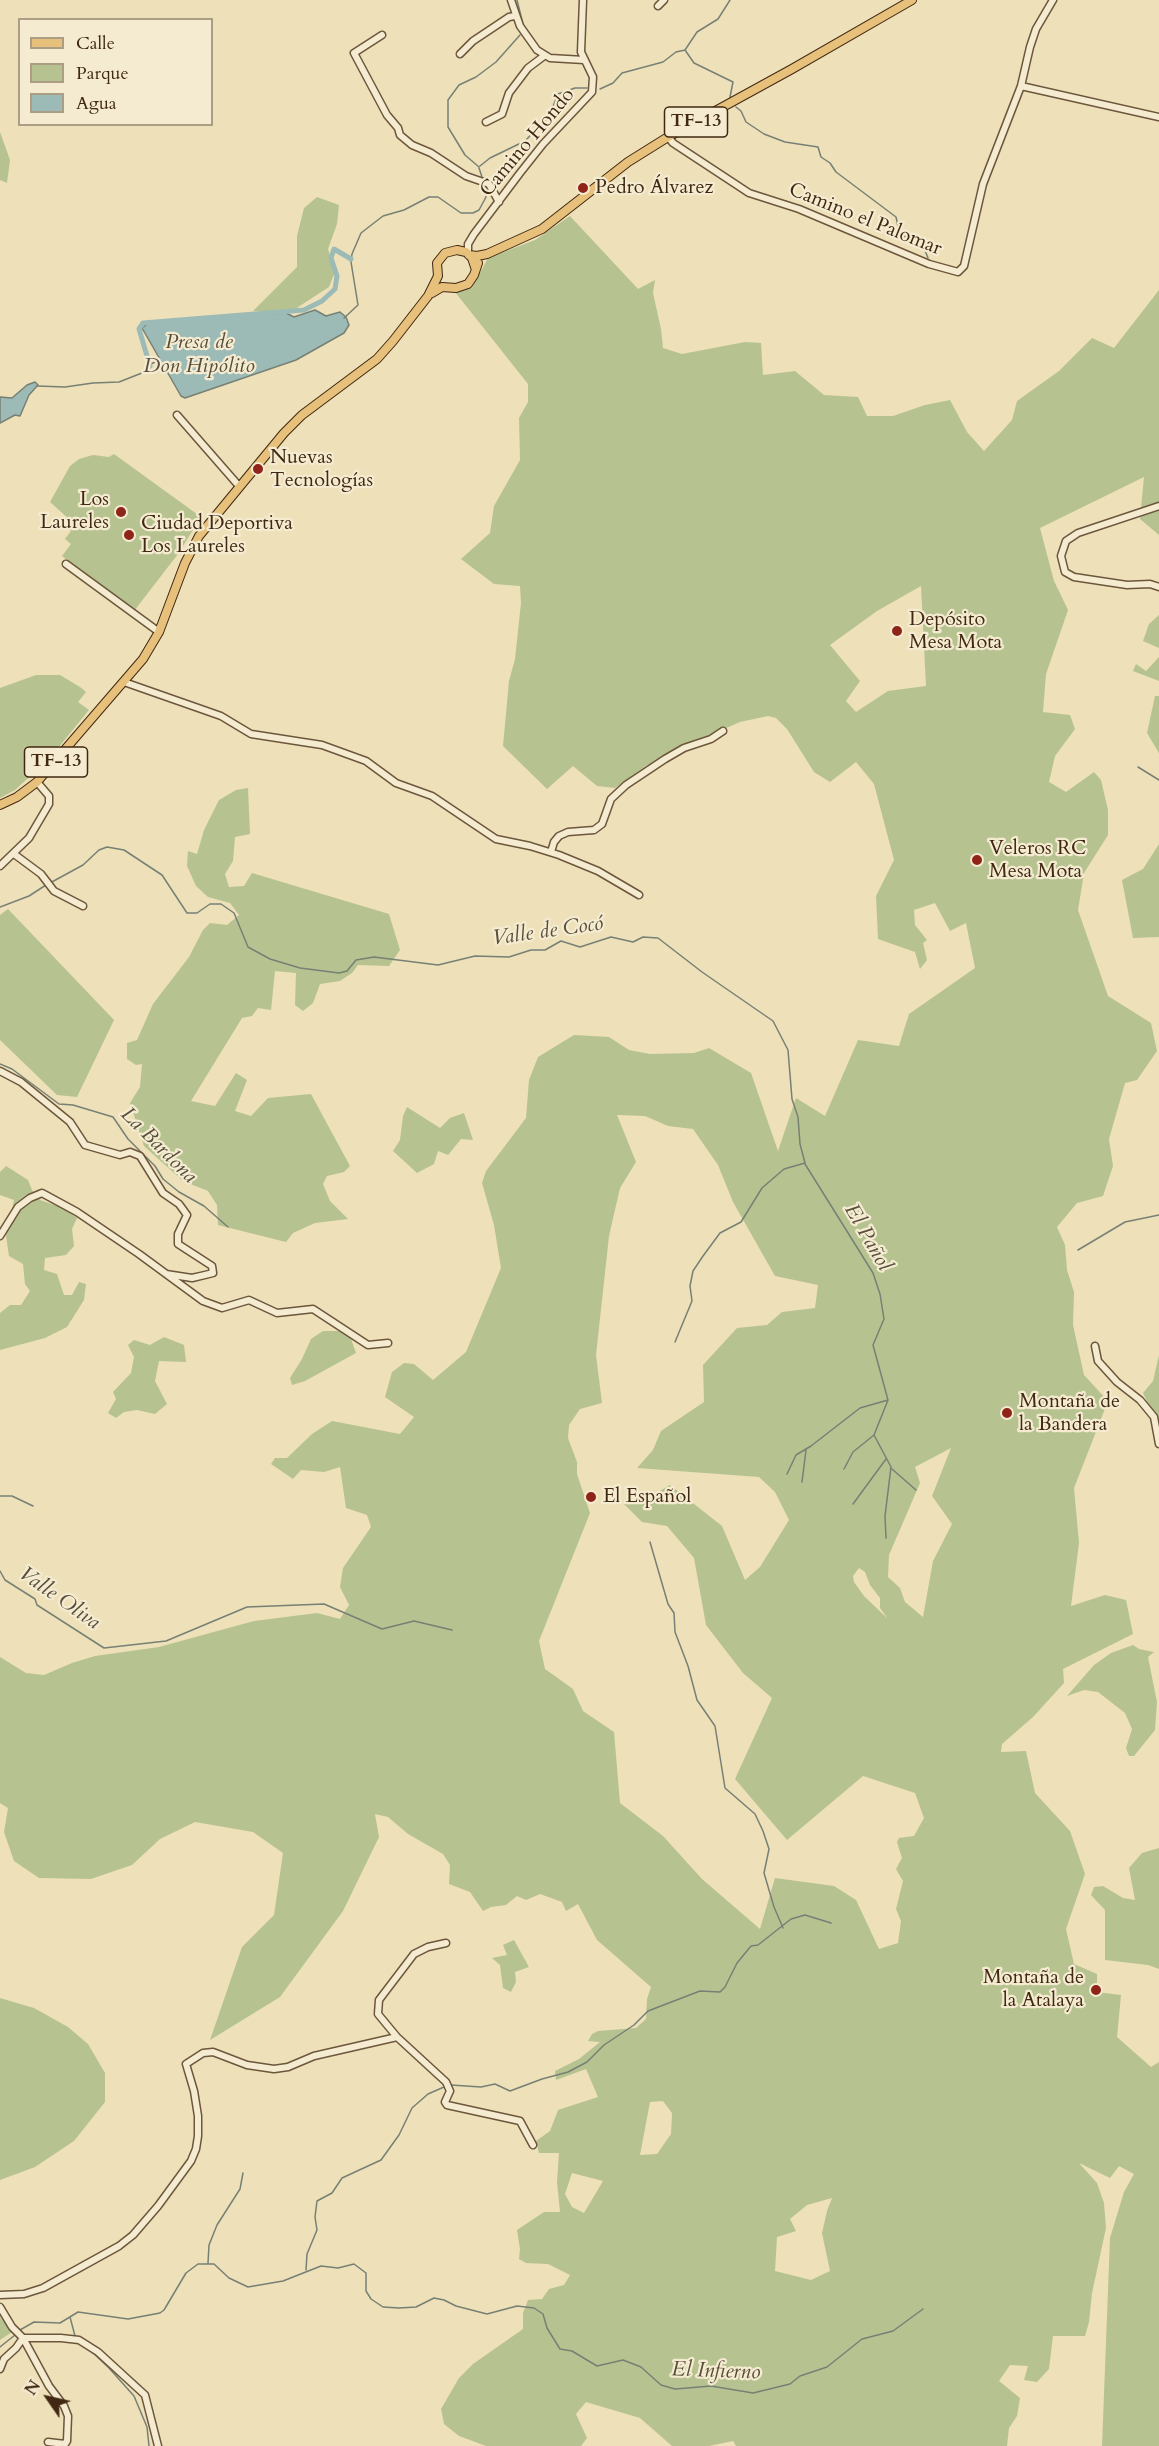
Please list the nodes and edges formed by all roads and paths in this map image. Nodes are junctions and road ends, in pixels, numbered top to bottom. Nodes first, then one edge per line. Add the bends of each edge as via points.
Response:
1 (511, 0) edge
2 (583, 0) edge
3 (663, 0) edge
4 (912, 0) edge
5 (1053, 0) edge
6 (658, 6) dead end
7 (515, 16) junction
8 (382, 35) dead end
9 (460, 54) dead end
10 (544, 56) junction
11 (584, 60) junction
12 (1021, 86) junction
13 (1159, 117) edge
14 (486, 122) dead end
15 (668, 137) junction
16 (499, 201) junction
17 (474, 234) junction
18 (457, 249) junction
19 (468, 254) junction
20 (487, 254) junction
21 (475, 267) junction
22 (438, 276) junction
23 (450, 287) junction
24 (428, 296) junction
25 (177, 415) dead end
26 (239, 486) junction
27 (1159, 506) edge
28 (66, 564) dead end
29 (1159, 587) edge
30 (159, 633) junction
31 (124, 682) junction
32 (723, 731) dead end
33 (37, 783) junction
34 (0, 805) edge
35 (551, 852) junction
36 (14, 854) junction
37 (0, 866) edge
38 (639, 895) dead end
39 (83, 906) dead end
40 (0, 1071) edge
41 (0, 1236) edge
42 (166, 1274) junction
43 (388, 1343) dead end
44 (1095, 1346) dead end
45 (1159, 1444) edge
46 (446, 1943) dead end
47 (397, 2037) junction
48 (533, 2145) dead end
49 (0, 2295) edge
50 (0, 2307) edge
51 (23, 2338) junction
52 (0, 2368) edge
53 (48, 2442) dead end
54 (158, 2446) edge

1 - 7 street
2 - 11 street, Camino Hondo
3 - 6 street
4 - 15 main road, TF-13
5 - 12 street, Camino el Palomar via 1036,29
7 - 9 street via 473,41
7 - 10 street via 528,40
8 - 16 street via 354,53 400,135 466,176 489,184
10 - 11 street
10 - 14 street via 509,93 502,114
11 - 16 street, Camino Hondo via 593,77 590,97 543,144
12 - 13 street
12 - 15 street, Camino el Palomar via 983,184 964,266 958,272 749,193
15 - 20 main road, TF-13 via 619,169 542,229
16 - 17 street, Camino Hondo
17 - 18 street
17 - 19 street
18 - 19 main road, TF-13
18 - 22 main road, TF-13 via 440,257
19 - 20 main road, TF-13
19 - 21 main road
20 - 21 main road, TF-13
21 - 23 main road, TF-13 via 468,284
22 - 23 main road
22 - 24 main road, TF-13
23 - 24 main road, TF-13 via 442,287
24 - 26 main road, TF-13 via 376,359 302,415
25 - 26 street
26 - 30 main road, TF-13 via 199,536
27 - 29 street via 1078,533 1066,541 1061,556 1065,572 1074,577
28 - 30 street
30 - 31 main road, TF-13
31 - 33 main road, TF-13
31 - 35 street via 221,716 251,734 322,745 366,761 396,783 432,796 496,839
32 - 35 street via 711,740 684,748 626,785 611,799 602,824 594,830 559,836
33 - 34 main road, TF-13
33 - 36 street via 48,795 49,804 29,838
35 - 38 street
36 - 37 street
36 - 39 street via 41,874 54,891
40 - 42 street via 21,1082 70,1122 85,1145 140,1156 163,1193 187,1215 178,1244 212,1266 213,1273
41 - 42 street via 18,1207 42,1193 77,1212
42 - 43 street via 203,1301 222,1308 249,1300 278,1313 313,1309 368,1345
44 - 45 street via 1098,1360 1154,1418
46 - 47 street via 414,1954 379,2000 378,2014
47 - 48 street via 446,2082 450,2091 447,2105 520,2121
47 - 49 street via 274,2069 248,2065 213,2052 202,2053 186,2064 198,2116 196,2149 158,2206 119,2246 43,2288
50 - 51 street
51 - 52 street
51 - 53 street via 68,2416 65,2444
51 - 54 street via 79,2340 94,2349 145,2396

